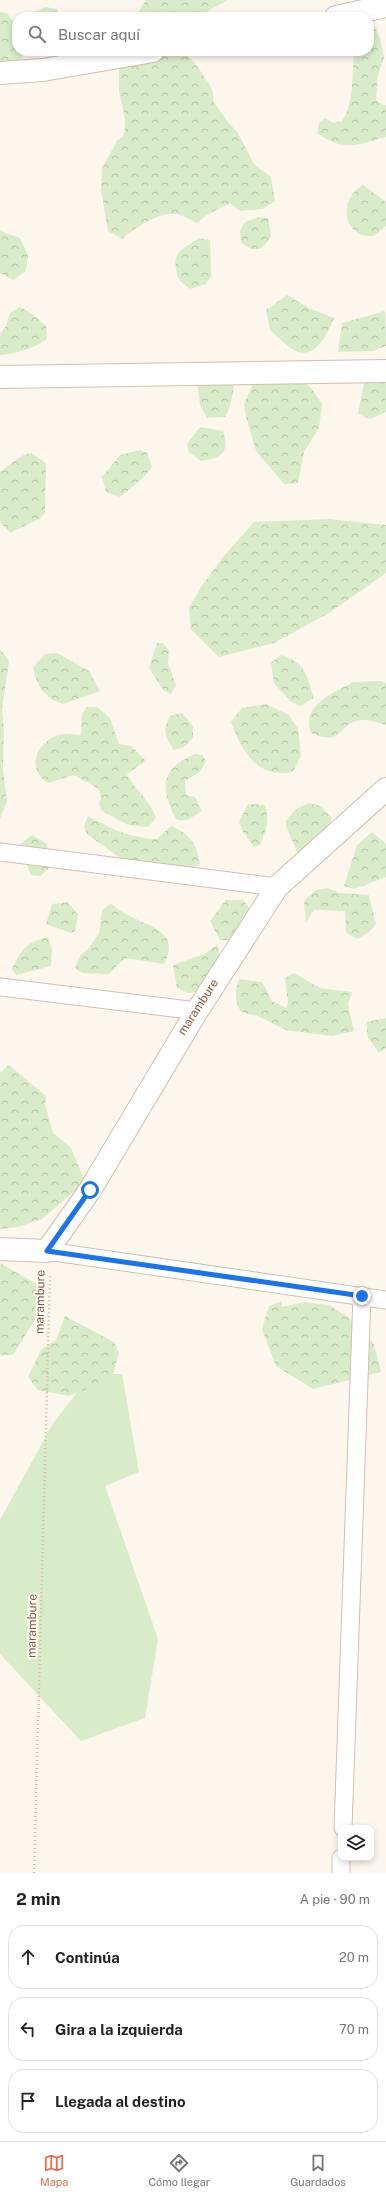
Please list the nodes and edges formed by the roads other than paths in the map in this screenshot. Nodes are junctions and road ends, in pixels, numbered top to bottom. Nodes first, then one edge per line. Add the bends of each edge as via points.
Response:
1 (386, 6) edge
2 (359, 12) edge
3 (124, 56) edge
4 (0, 73) edge
5 (386, 370) edge
6 (0, 377) edge
7 (386, 789) edge
8 (0, 852) edge
9 (277, 887) junction
10 (0, 987) edge
11 (197, 1011) junction
12 (0, 1249) edge
13 (49, 1261) junction
14 (362, 1296) junction
15 (386, 1300) edge
16 (343, 1825) edge
17 (342, 1861) edge
18 (341, 1873) edge

1 - 2 street
3 - 4 street via 43,70
5 - 6 street
7 - 9 street
8 - 9 lane
9 - 11 street
10 - 11 lane
11 - 13 street
12 - 13 street
13 - 14 lane
14 - 15 lane
14 - 16 lane
17 - 18 lane

